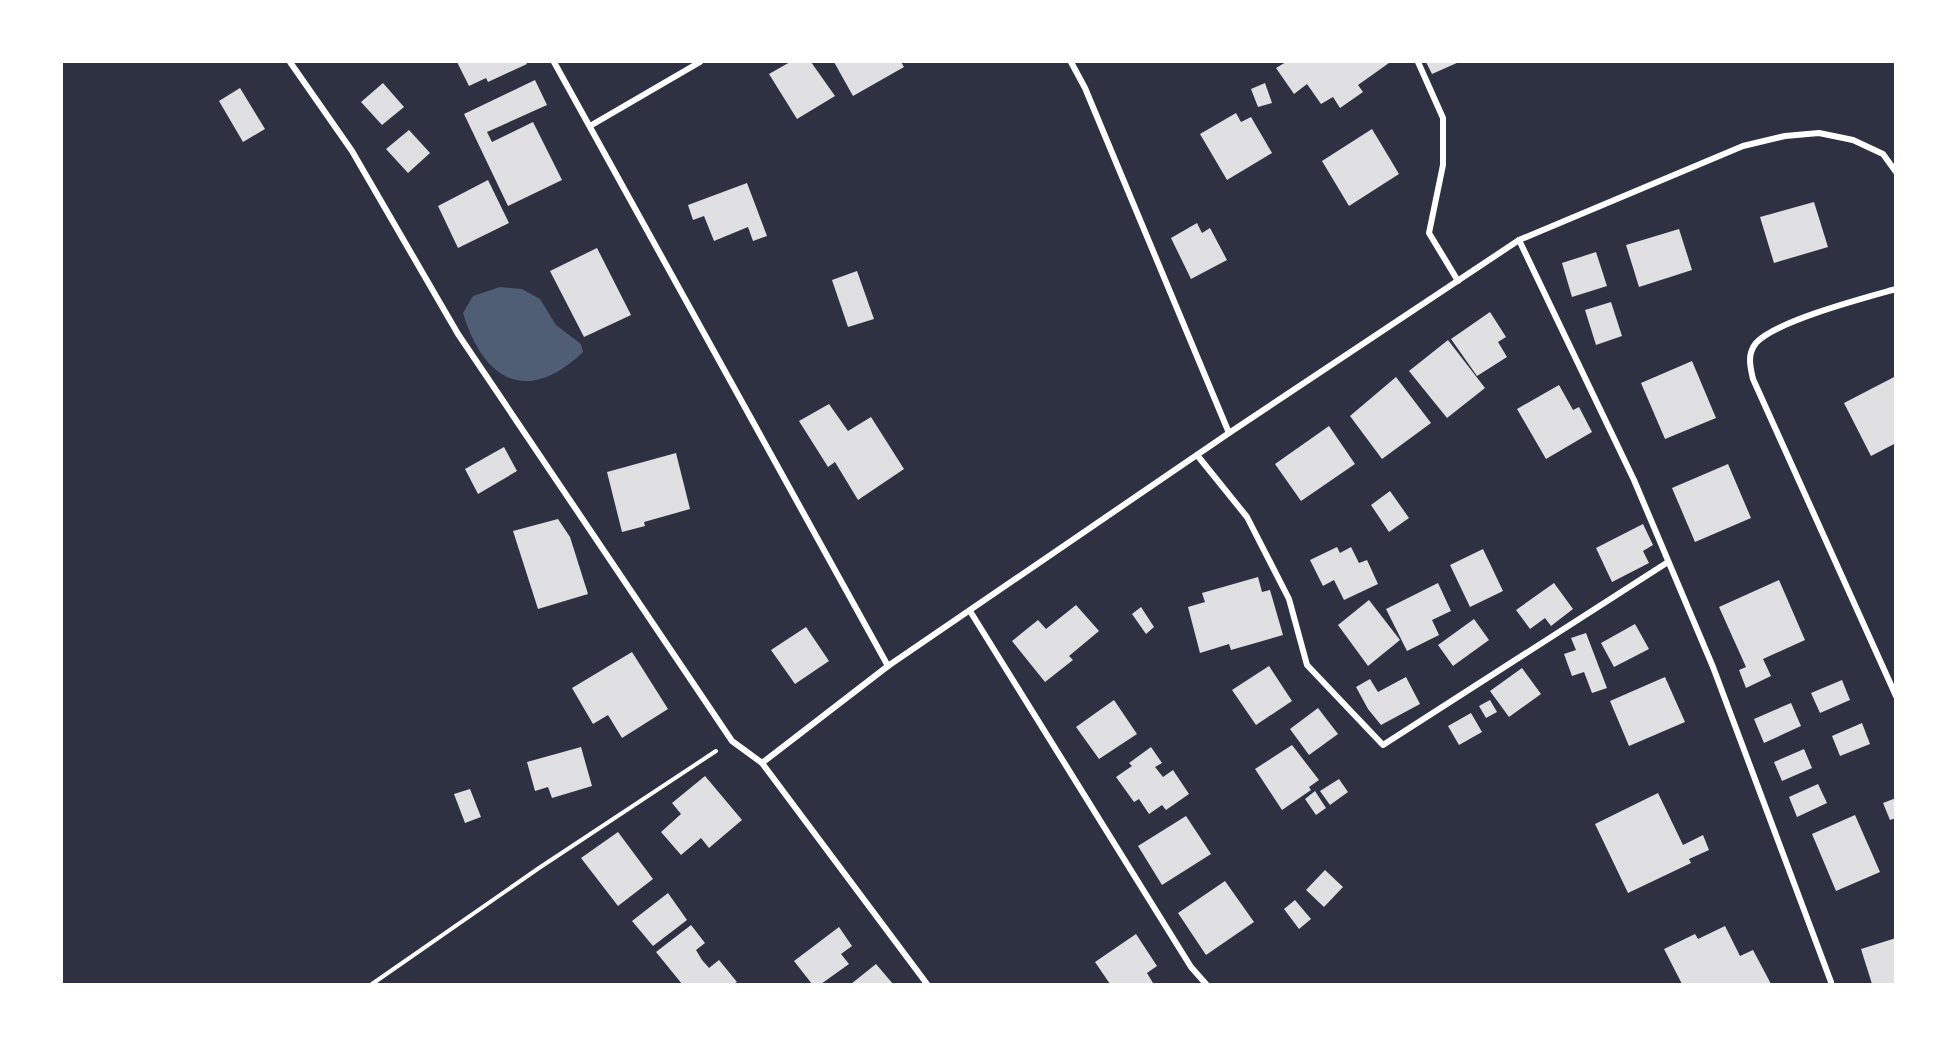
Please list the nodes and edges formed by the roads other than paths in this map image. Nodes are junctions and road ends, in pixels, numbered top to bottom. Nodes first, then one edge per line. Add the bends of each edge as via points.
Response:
1 (290, 62) edge
2 (554, 62) edge
3 (699, 62) edge
4 (1071, 62) edge
5 (1418, 62) edge
6 (590, 126) junction
7 (1896, 172) edge
8 (1519, 240) junction
9 (1458, 281) junction
10 (1896, 289) edge
11 (1229, 433) junction
12 (1197, 455) junction
13 (1668, 562) junction
14 (970, 611) junction
15 (888, 666) junction
16 (1896, 696) edge
17 (762, 763) junction
18 (1831, 982) dead end
19 (927, 984) edge
20 (1206, 984) edge

1 - 17 street via 352,151 458,334 732,741
2 - 6 street
3 - 6 street
4 - 11 street
5 - 9 street via 1443,118 1443,165 1429,233
6 - 15 street
7 - 8 street via 1883,154 1853,140 1819,133 1785,136 1743,146
8 - 9 street
8 - 13 street via 1634,480
9 - 11 street
10 - 16 street via 1837,306 1768,334 1755,345 1749,361 1753,379
11 - 12 street
12 - 13 street via 1247,517 1289,598 1308,666 1383,745
12 - 14 street
13 - 18 street via 1713,667
14 - 15 street
14 - 20 street via 1191,967
15 - 17 street
17 - 19 street

